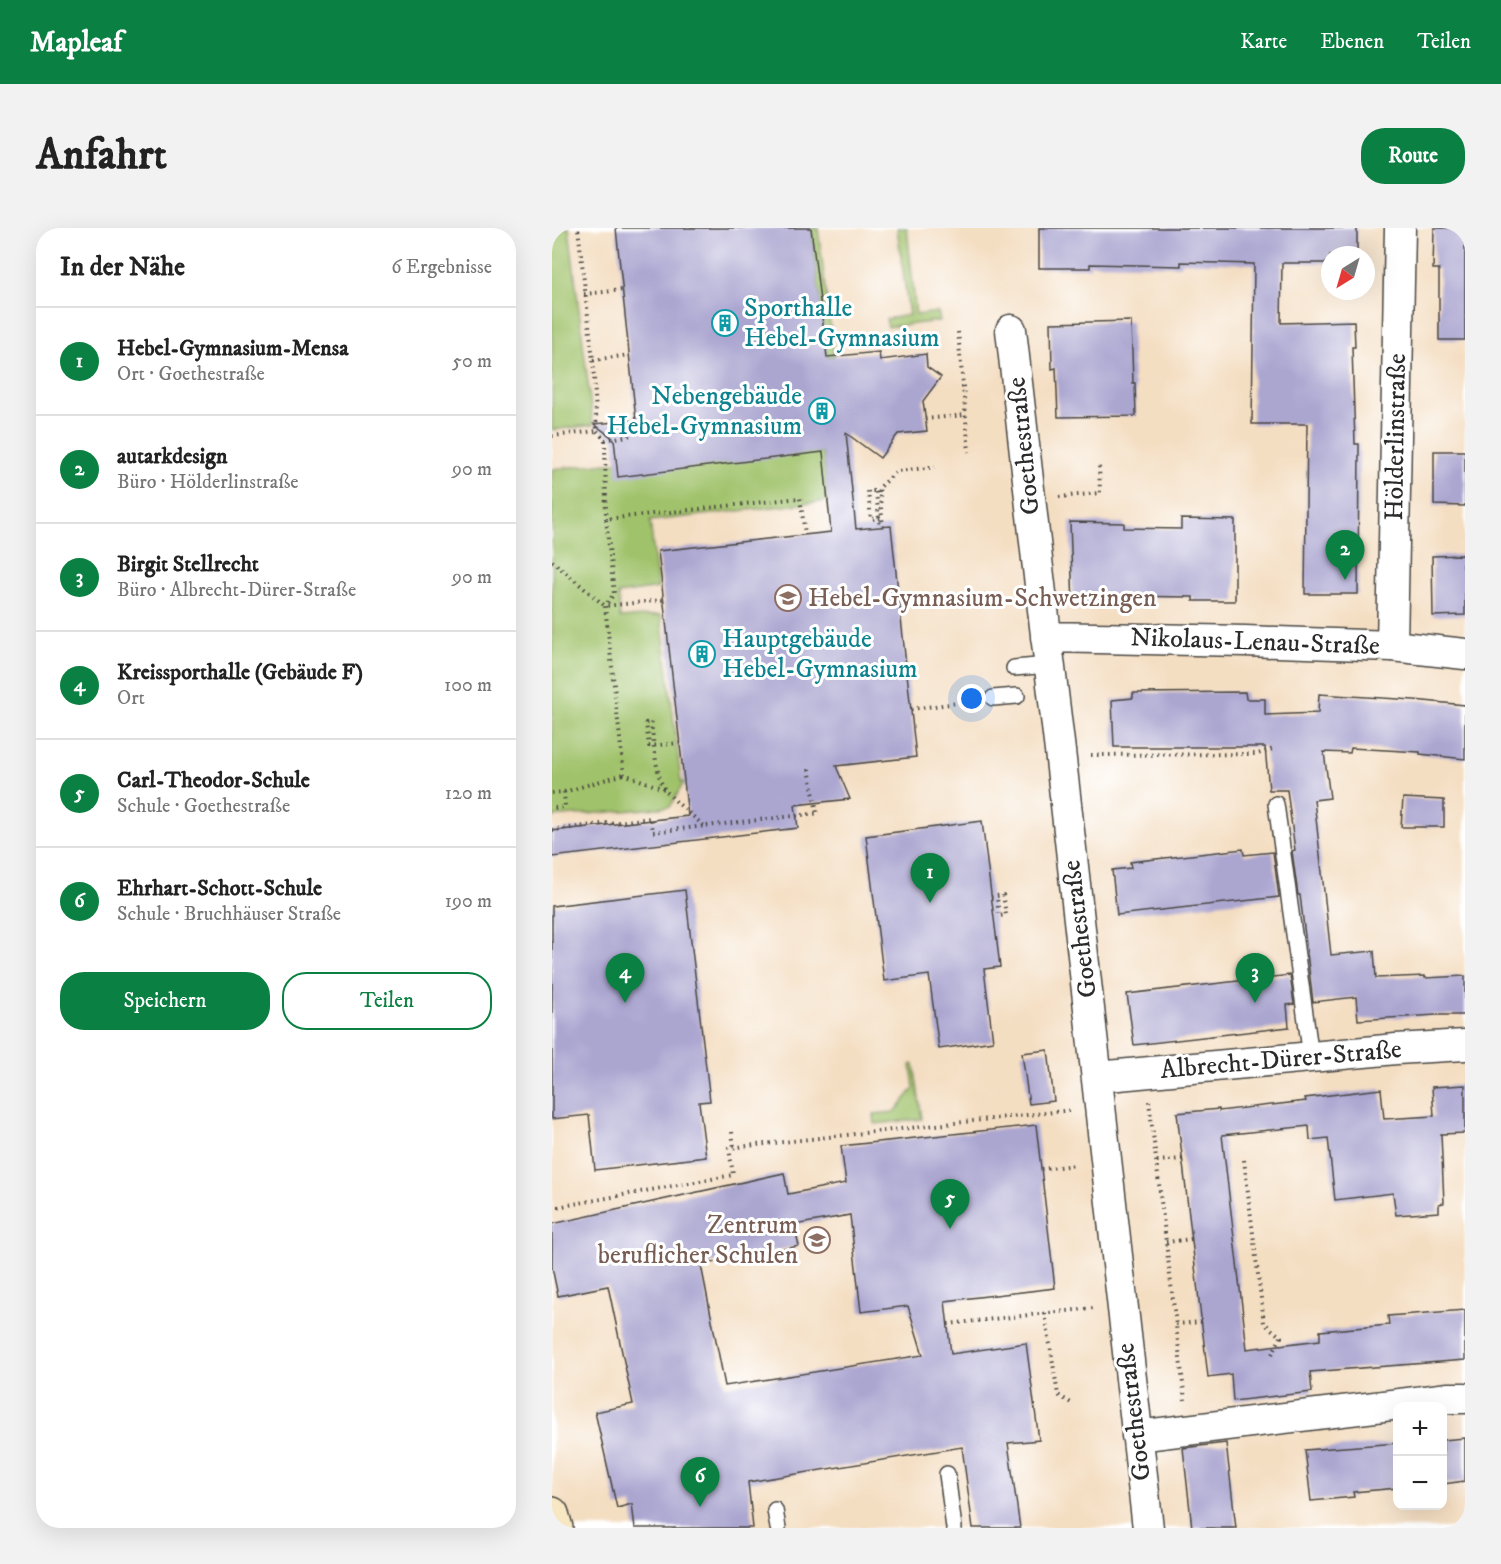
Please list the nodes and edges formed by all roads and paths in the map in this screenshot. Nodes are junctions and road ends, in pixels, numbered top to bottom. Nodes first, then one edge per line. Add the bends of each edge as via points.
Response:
1 (578, 228) edge
2 (1400, 228) edge
3 (623, 290) dead end
4 (584, 294) junction
5 (1011, 330) dead end
6 (958, 332) dead end
7 (629, 355) dead end
8 (592, 360) junction
9 (966, 415) junction
10 (925, 419) dead end
11 (597, 431) junction
12 (632, 435) dead end
13 (552, 436) edge
14 (605, 440) junction
15 (969, 452) dead end
16 (1099, 463) dead end
17 (935, 466) dead end
18 (1029, 500) junction
19 (881, 518) junction
20 (606, 519) junction
21 (805, 534) dead end
22 (552, 561) edge
23 (663, 600) dead end
24 (605, 606) junction
25 (1392, 646) junction
26 (1047, 651) junction
27 (1465, 654) edge
28 (1014, 668) dead end
29 (1017, 696) dead end
30 (993, 698) joint
31 (911, 709) dead end
32 (655, 745) junction
33 (1276, 748) dead end
34 (1060, 754) junction
35 (809, 769) dead end
36 (624, 774) junction
37 (664, 789) junction
38 (564, 792) junction
39 (552, 793) edge
40 (1276, 804) dead end
41 (552, 808) edge
42 (704, 826) junction
43 (552, 830) edge
44 (994, 897) joint
45 (1465, 1045) edge
46 (1311, 1057) junction
47 (1146, 1072) junction
48 (1097, 1077) junction
49 (1100, 1107) junction
50 (732, 1132) dead end
51 (734, 1147) junction
52 (1182, 1159) dead end
53 (1244, 1160) dead end
54 (1157, 1161) junction
55 (1078, 1165) dead end
56 (1041, 1169) dead end
57 (552, 1208) edge
58 (1192, 1239) dead end
59 (1166, 1242) junction
60 (1121, 1305) junction
61 (1045, 1313) junction
62 (1201, 1322) dead end
63 (948, 1324) dead end
64 (1176, 1324) junction
65 (1270, 1358) dead end
66 (1465, 1398) edge
67 (1071, 1402) dead end
68 (1189, 1430) junction
69 (1137, 1436) junction
70 (947, 1474) dead end
71 (774, 1510) dead end
72 (552, 1514) edge
73 (556, 1528) edge
74 (778, 1528) edge
75 (954, 1528) edge
76 (1148, 1528) edge

1 - 4 path
2 - 25 street, Hölderlinstraße
3 - 4 path
4 - 8 path
5 - 18 street, Goethestraße
6 - 9 path
7 - 8 path
8 - 11 path
9 - 10 path
9 - 15 path
11 - 13 path
11 - 14 path
12 - 14 path
14 - 20 path
16 - 18 path via 1100,493
17 - 19 path via 897,471 879,488
18 - 26 street, Goethestraße
19 - 19 path via 878,491 868,491 871,519
19 - 19 path via 882,527 879,516 876,492 870,493 872,518
20 - 21 path via 800,498
20 - 24 path via 614,594
22 - 24 path
23 - 24 path
24 - 36 path
25 - 26 street, Nikolaus-Lenau-Straße via 1245,641
25 - 27 street, Nikolaus-Lenau-Straße
26 - 28 lane
26 - 34 street, Goethestraße
29 - 30 lane
30 - 31 path
32 - 32 path via 649,746 646,723 651,722
32 - 32 path via 653,719 644,720 648,748 680,742
32 - 37 path
33 - 34 path via 1258,754
34 - 48 street, Goethestraße
35 - 42 path via 819,813
36 - 37 path
36 - 38 path
37 - 42 path
38 - 39 path
38 - 41 path via 565,807
40 - 46 lane
42 - 43 path via 653,832 651,818
44 - 44 path via 1004,896 1006,915 999,916
45 - 46 street, Albrecht-Dürer-Straße
46 - 47 street, Albrecht-Dürer-Straße
47 - 48 street, Albrecht-Dürer-Straße
47 - 54 path
48 - 49 street, Goethestraße
49 - 51 path
49 - 60 street, Goethestraße
50 - 51 path
51 - 57 path via 729,1148 733,1175
52 - 54 path
53 - 65 path via 1264,1323 1281,1337
54 - 59 path
55 - 56 path
58 - 59 path
59 - 64 path
60 - 61 path
60 - 69 street, Goethestraße
61 - 63 path
61 - 67 path via 1058,1395
62 - 64 path
64 - 68 path
66 - 68 street
68 - 69 street
69 - 76 street, Goethestraße
70 - 75 lane
71 - 74 lane
72 - 73 street

